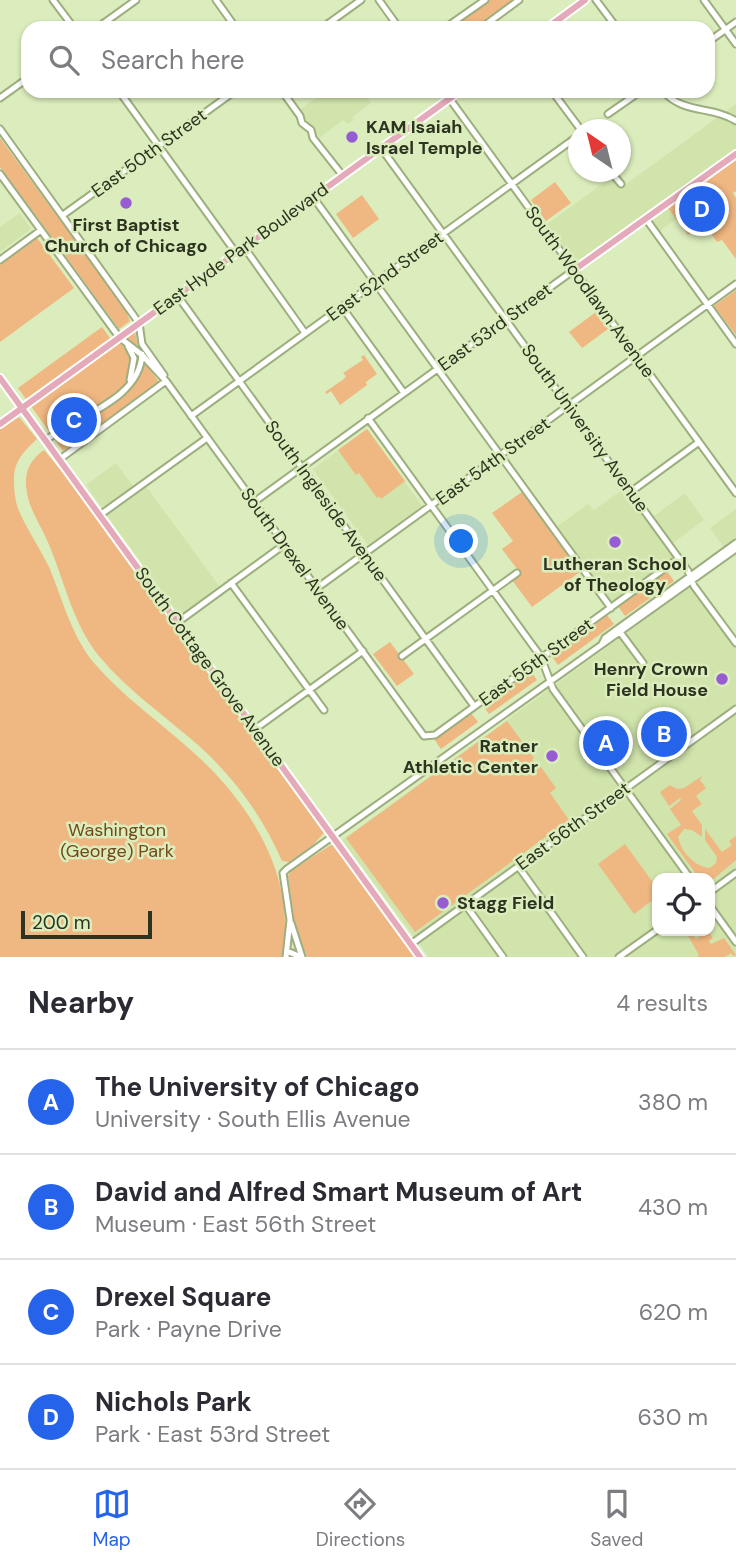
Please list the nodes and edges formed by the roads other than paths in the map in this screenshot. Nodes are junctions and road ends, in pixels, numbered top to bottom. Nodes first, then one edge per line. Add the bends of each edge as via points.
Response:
1 (53, 0) edge
2 (136, 0) edge
3 (216, 0) edge
4 (360, 0) edge
5 (379, 0) edge
6 (485, 0) edge
7 (519, 0) edge
8 (585, 0) edge
9 (596, 0) edge
10 (704, 0) edge
11 (69, 21) edge
12 (107, 21) edge
13 (231, 21) edge
14 (332, 21) edge
15 (394, 21) edge
16 (456, 21) edge
17 (490, 21) edge
18 (556, 21) edge
19 (612, 21) edge
20 (736, 22) edge
21 (726, 30) junction
22 (715, 37) edge
23 (736, 44) edge
24 (21, 83) edge
25 (0, 98) edge
26 (124, 98) edge
27 (225, 98) edge
28 (287, 98) edge
29 (557, 98) edge
30 (631, 98) edge
31 (670, 98) edge
32 (450, 99) joint
33 (608, 114) dead end
34 (573, 119) edge
35 (736, 121) edge
36 (0, 130) edge
37 (568, 143) edge
38 (159, 146) junction
39 (381, 148) junction
40 (736, 153) edge
41 (0, 174) edge
42 (343, 176) junction
43 (511, 184) junction
44 (313, 197) junction
45 (62, 215) junction
46 (646, 219) junction
47 (41, 230) junction
48 (444, 233) junction
49 (244, 247) junction
50 (236, 253) junction
51 (0, 260) edge
52 (574, 270) junction
53 (375, 283) junction
54 (736, 284) edge
55 (177, 296) junction
56 (708, 305) junction
57 (342, 307) junction
58 (506, 319) junction
59 (139, 323) junction
60 (305, 333) junction
61 (119, 337) junction
62 (127, 344) junction
63 (142, 344) junction
64 (736, 344) edge
65 (142, 355) junction
66 (637, 356) junction
67 (437, 369) junction
68 (0, 378) edge
69 (239, 381) junction
70 (166, 382) junction
71 (129, 383) junction
72 (404, 393) junction
73 (569, 406) junction
74 (22, 408) junction
75 (191, 416) junction
76 (368, 418) junction
77 (0, 424) edge
78 (207, 438) junction
79 (46, 440) junction
80 (699, 442) junction
81 (501, 455) junction
82 (60, 459) junction
83 (301, 467) junction
84 (632, 491) junction
85 (736, 493) edge
86 (254, 502) junction
87 (432, 505) junction
88 (100, 515) junction
89 (736, 543) edge
90 (285, 544) junction
91 (736, 549) edge
92 (364, 554) junction
93 (679, 558) junction
94 (517, 573) dead end
95 (691, 578) junction
96 (230, 583) junction
97 (317, 589) junction
98 (493, 590) junction
99 (611, 608) junction
100 (178, 622) junction
101 (619, 631) junction
102 (426, 638) junction
103 (736, 643) edge
104 (363, 651) junction
105 (402, 656) dead end
106 (541, 657) junction
107 (643, 663) dead end
108 (550, 682) junction
109 (309, 690) junction
110 (474, 706) junction
111 (736, 709) edge
112 (324, 710) dead end
113 (255, 729) junction
114 (424, 736) joint
115 (625, 789) junction
116 (333, 836) junction
117 (518, 866) junction
118 (686, 873) edge
119 (736, 873) edge
120 (715, 888) edge
121 (465, 904) junction
122 (715, 913) edge
123 (290, 920) junction
124 (652, 934) edge
125 (736, 942) edge
126 (411, 944) junction
127 (286, 954) edge
128 (301, 957) edge
129 (421, 957) edge
130 (503, 957) edge
131 (583, 957) edge
132 (619, 957) edge

1 - 11 street
2 - 12 street
3 - 13 street
4 - 14 street
5 - 15 street
6 - 16 street
7 - 17 street
8 - 18 main road
9 - 19 street
10 - 21 street
20 - 21 street
21 - 22 street
21 - 23 street
24 - 25 street
26 - 38 street
27 - 38 street, East 50th Street
28 - 42 street
29 - 34 street
30 - 33 street
31 - 35 street
32 - 39 main road, East Hyde Park Boulevard
32 - 43 street, South Woodlawn Avenue
36 - 45 street
37 - 43 street, East 52nd Street
38 - 45 street, East 50th Street
38 - 50 street
39 - 42 main road, East Hyde Park Boulevard
39 - 48 street, South University Avenue
40 - 46 main road, East 53rd Street
41 - 47 street, South Drexel Avenue
42 - 44 main road, East Hyde Park Boulevard
43 - 48 street, East 52nd Street
43 - 52 street, South Woodlawn Avenue
44 - 49 main road, East Hyde Park Boulevard
44 - 53 street
45 - 59 street
46 - 52 main road, East 53rd Street
46 - 56 street
47 - 51 street
47 - 61 street, South Drexel Avenue
48 - 53 street, East 52nd Street
48 - 58 street, South University Avenue
49 - 50 main road, East Hyde Park Boulevard
49 - 60 street
50 - 55 main road, East Hyde Park Boulevard
52 - 58 street, East 53rd Street
52 - 66 street, South Woodlawn Avenue
53 - 57 street, East 52nd Street
53 - 67 street
54 - 56 street, East 54th Street
55 - 59 main road, East Hyde Park Boulevard
55 - 69 street, South Ingleside Avenue
56 - 64 street
56 - 66 street, East 54th Street
57 - 60 street, East 52nd Street
57 - 72 street
58 - 67 street, East 53rd Street
58 - 73 street, South University Avenue
59 - 61 main road, East Hyde Park Boulevard
59 - 63 street, South Drexel Avenue
60 - 69 street, East 52nd Street
61 - 62 street, South Drexel Avenue
61 - 74 main road, East Hyde Park Boulevard
62 - 65 street, South Drexel Avenue
62 - 71 street, South Drexel Avenue via 134,358
63 - 65 street
63 - 70 street, South Drexel Avenue
65 - 70 street, South Drexel Avenue
65 - 71 street
66 - 73 street, East 54th Street
66 - 80 street, South Woodlawn Avenue
67 - 72 street, East 53rd Street
67 - 81 street
68 - 74 main road, South Cottage Grove Avenue
69 - 75 street, East 52nd Street
69 - 83 street, South Ingleside Avenue
70 - 75 street, South Drexel Avenue
70 - 82 street
71 - 79 street via 107,406
72 - 76 street, East 53rd Street
73 - 81 street, East 54th Street
73 - 84 street, South University Avenue
74 - 77 main road, East Hyde Park Boulevard
74 - 79 main road, South Cottage Grove Avenue
75 - 78 street, South Drexel Avenue
76 - 83 street, East 53rd Street
76 - 87 street
78 - 86 street, South Drexel Avenue
78 - 88 street
79 - 82 main road, South Cottage Grove Avenue
80 - 84 street
80 - 85 street, South Woodlawn Avenue
81 - 87 street, East 54th Street
81 - 99 street
82 - 88 main road, South Cottage Grove Avenue
83 - 86 street, East 53rd Street
83 - 92 street, South Ingleside Avenue
84 - 93 street, South University Avenue
86 - 90 street, South Drexel Avenue
87 - 92 street, East 54th Street
87 - 98 street
88 - 100 main road, South Cottage Grove Avenue
89 - 95 street, East 55th Street
90 - 96 street
90 - 97 street, South Drexel Avenue
91 - 95 street, East 55th Street
92 - 97 street, East 54th Street
92 - 102 street, South Ingleside Avenue
93 - 95 street, South University Avenue
93 - 99 street, East 55th Street
94 - 98 street
95 - 101 street, East 55th Street
95 - 103 street, South University Avenue
96 - 100 street
96 - 109 street
97 - 104 street, South Drexel Avenue
98 - 102 street
98 - 106 street
99 - 106 street, East 55th Street
100 - 113 main road, South Cottage Grove Avenue
101 - 107 street
101 - 108 street, East 55th Street
102 - 105 street
102 - 110 street, South Ingleside Avenue
104 - 109 street
104 - 114 street, South Drexel Avenue
106 - 108 street
106 - 110 street, East 55th Street
108 - 115 street
108 - 116 street, East 55th Street
109 - 112 street
109 - 113 street
110 - 114 street, East 55th Street via 435,735
111 - 115 street, East 56th Street
113 - 116 main road, South Cottage Grove Avenue
115 - 117 street, East 56th Street
115 - 118 street
116 - 123 street, East 55th Street via 283,873
116 - 126 main road, South Cottage Grove Avenue
117 - 121 street, East 56th Street
117 - 131 street
119 - 120 street
121 - 126 street, East 56th Street
121 - 130 street
122 - 125 street
123 - 127 street
123 - 128 street
124 - 132 street
126 - 129 main road, South Cottage Grove Avenue
127 - 128 street

